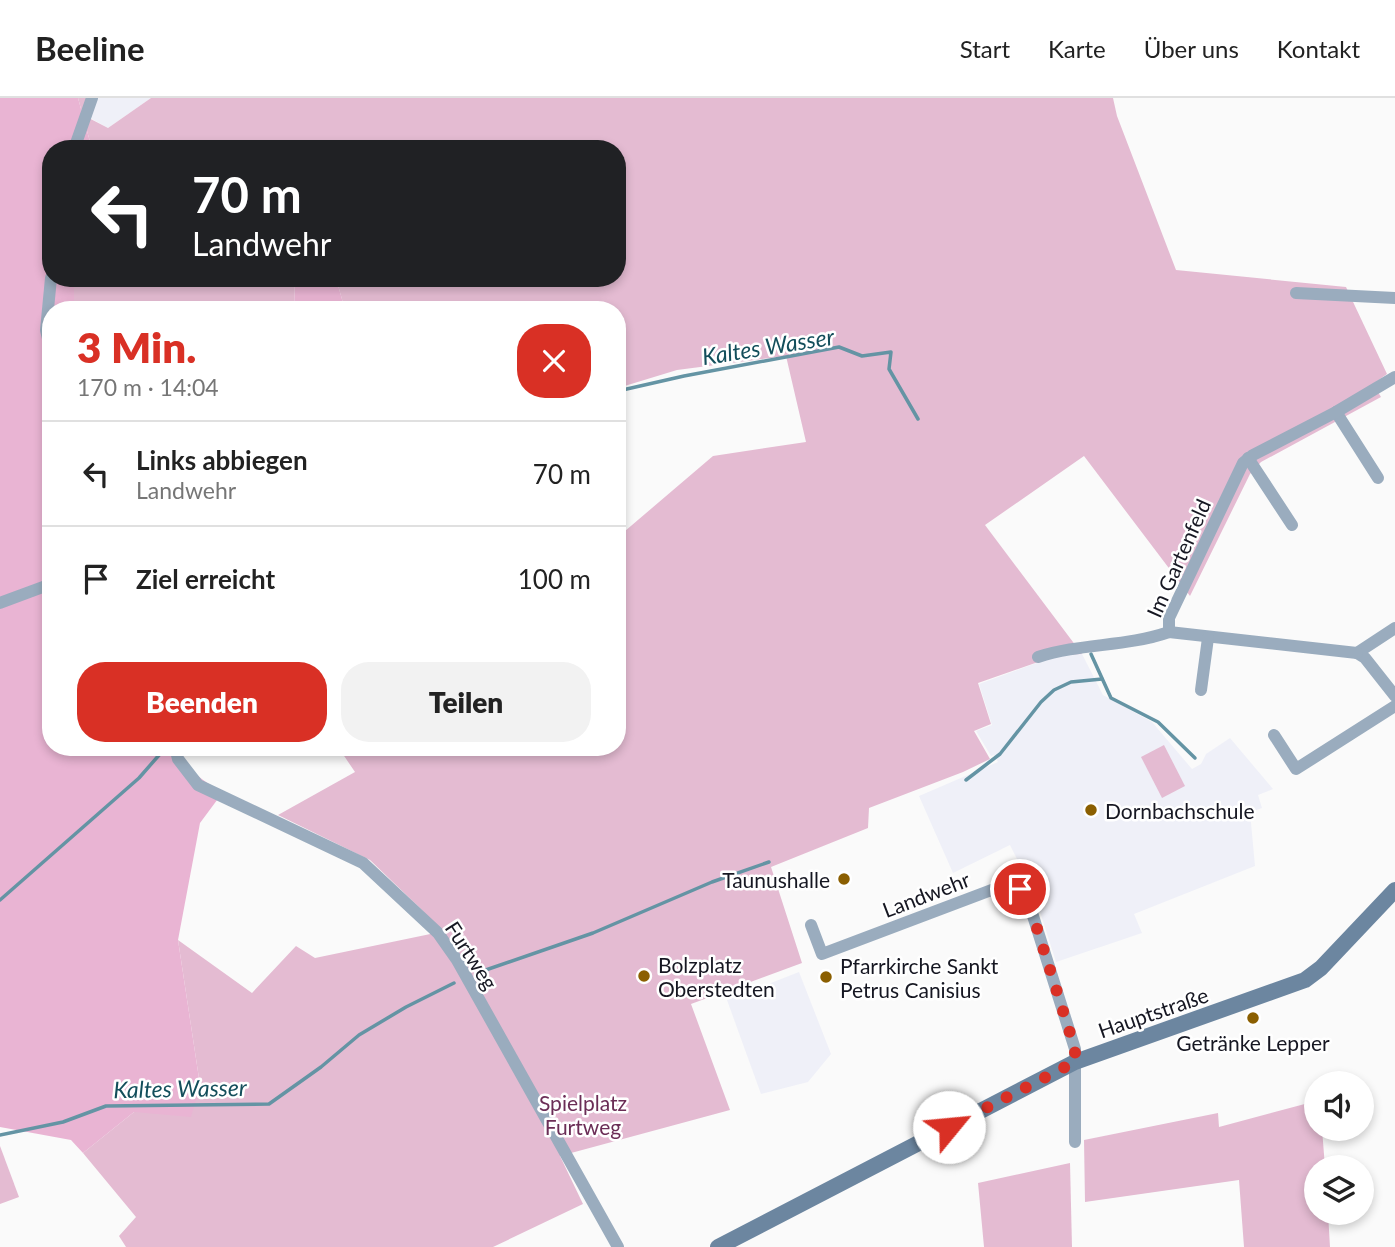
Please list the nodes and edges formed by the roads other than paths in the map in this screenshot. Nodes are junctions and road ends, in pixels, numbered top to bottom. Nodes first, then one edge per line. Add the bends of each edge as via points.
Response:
1 (92, 98) edge
2 (77, 140) edge
3 (1296, 293) dead end
4 (1395, 298) edge
5 (1395, 377) edge
6 (1336, 412) junction
7 (1248, 458) junction
8 (1378, 478) dead end
9 (1292, 526) dead end
10 (42, 587) edge
11 (0, 603) edge
12 (1395, 628) edge
13 (1169, 632) junction
14 (1208, 638) junction
15 (1357, 653) junction
16 (1038, 657) dead end
17 (1201, 690) dead end
18 (1395, 696) edge
19 (1395, 706) edge
20 (1274, 735) dead end
21 (177, 756) edge
22 (1395, 890) edge
23 (811, 925) dead end
24 (1075, 1062) junction
25 (1075, 1142) dead end
26 (618, 1247) edge
27 (718, 1247) edge

1 - 2 street
3 - 4 street
5 - 6 street
6 - 7 street
6 - 8 street
7 - 9 street
7 - 13 street, Im Gartenfeld via 1169,618
10 - 11 street
12 - 15 street
13 - 14 street
13 - 16 street, Im Gartenfeld
14 - 15 street
14 - 17 street
15 - 18 street
19 - 20 street via 1296,769
21 - 26 street, Furtweg via 198,785 363,863 438,933
22 - 24 street, Hauptstraße via 1304,980
23 - 24 street, Landwehr via 822,954 1002,886 1020,889 1045,953
24 - 25 street
24 - 27 street, Hauptstraße

